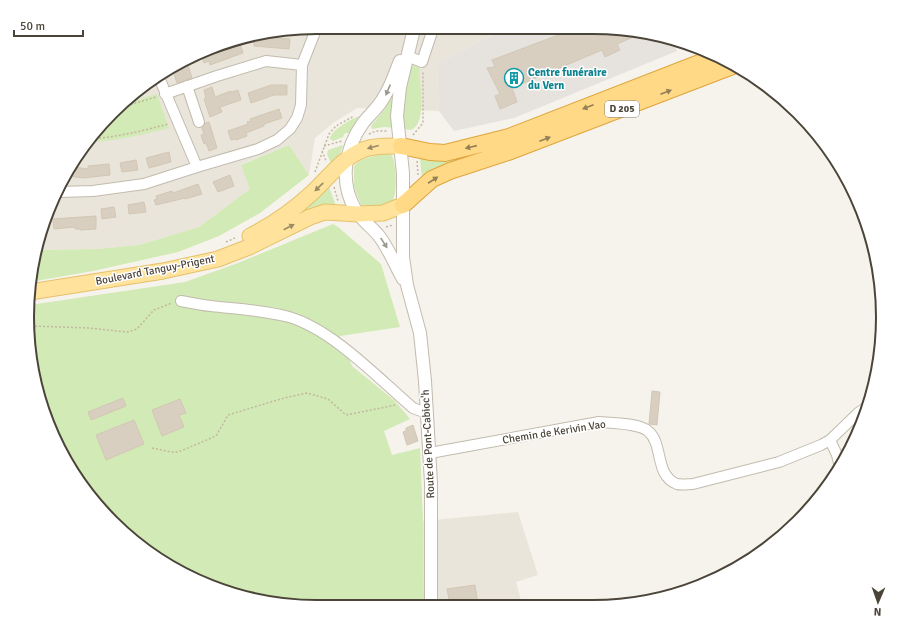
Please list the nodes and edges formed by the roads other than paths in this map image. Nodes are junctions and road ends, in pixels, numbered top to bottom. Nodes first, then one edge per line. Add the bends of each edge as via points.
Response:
1 (315, 34) edge
2 (412, 34) edge
3 (413, 34) edge
4 (431, 34) edge
5 (407, 56) junction
6 (709, 59) edge
7 (302, 65) junction
8 (727, 68) edge
9 (160, 82) edge
10 (187, 86) junction
11 (165, 94) junction
12 (199, 122) dead end
13 (401, 146) junction
14 (346, 159) junction
15 (197, 166) junction
16 (63, 192) edge
17 (403, 205) junction
18 (358, 214) junction
19 (187, 265) junction
20 (407, 285) junction
21 (35, 291) edge
22 (181, 301) road end
23 (427, 411) junction
24 (859, 412) edge
25 (830, 440) junction
26 (430, 453) junction
27 (838, 458) edge
28 (431, 600) edge

1 - 7 street
2 -> 14 street via 384,98 356,133
3 - 5 street
4 - 5 street via 422,62
5 - 13 street via 397,116
6 -> 13 highway, D 205 via 509,138 445,152 430,152
7 - 10 street via 266,61
7 - 15 street via 301,105 290,129 277,140 258,149
17 -> 8 highway, D 205 via 432,180 450,171 508,152
9 - 11 street
10 - 11 street
10 - 12 street
11 - 15 street
13 -> 14 main road via 380,146
13 - 17 street
14 - 18 street via 348,192
14 -> 19 main road via 292,210 226,249
15 - 16 street via 144,184 93,191
17 - 18 main road, Boulevard Tanguy-Prigent via 383,213
17 - 20 street, Route de Pont-Cabioc'h via 403,258
19 -> 18 main road, Boulevard Tanguy-Prigent via 249,248 325,212
18 -> 20 street, Route de Pont-Cabioc'h via 379,236
19 - 21 main road, Boulevard Tanguy-Prigent
20 - 23 street, Route de Pont-Cabioc'h via 420,333
22 - 23 street via 290,317 341,345 413,408
23 - 26 street, Route de Pont-Cabioc'h
24 - 25 street, Chemin de Kerivin Vao
25 - 26 street, Chemin de Kerivin Vao via 779,462 693,484 678,484 666,476 653,436 646,430 617,423 599,422
25 - 27 street
26 - 28 street, Route de Pont-Cabioc'h

